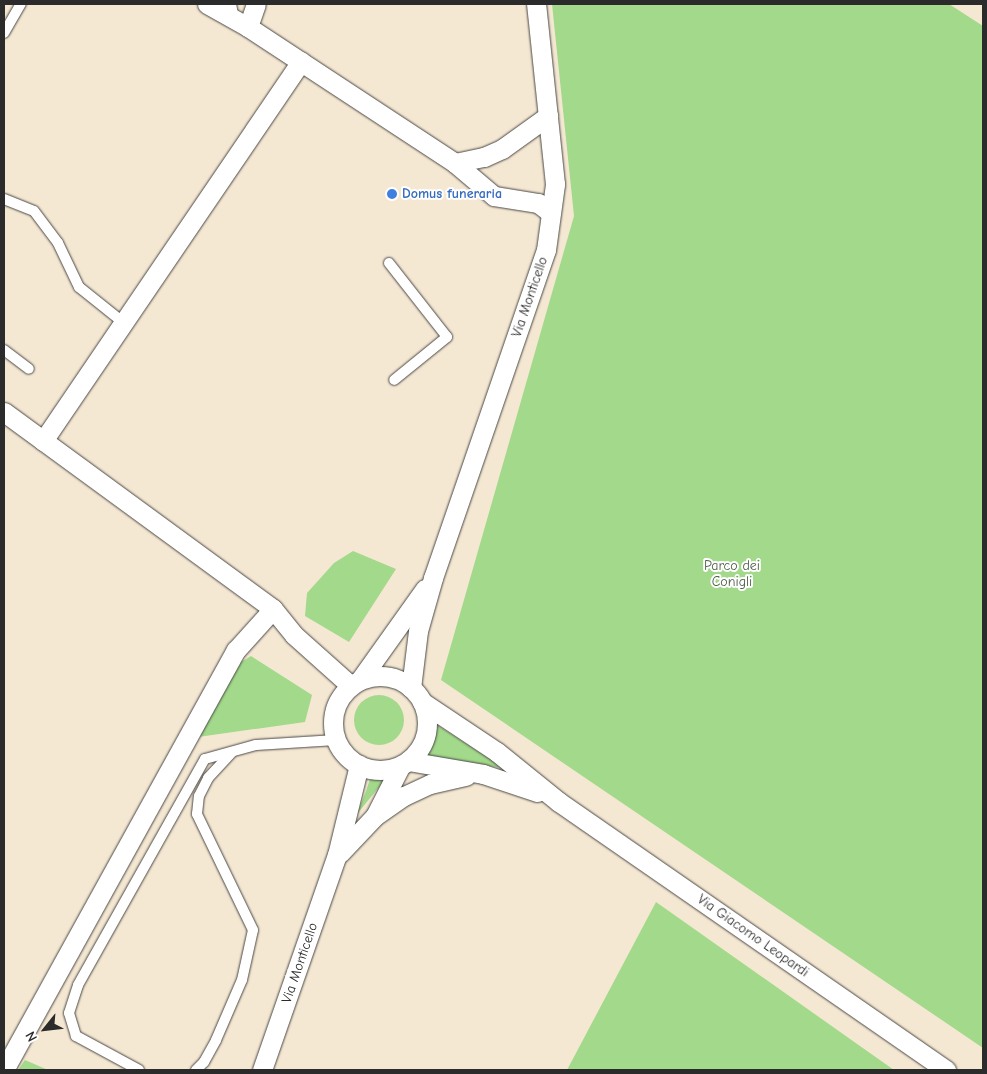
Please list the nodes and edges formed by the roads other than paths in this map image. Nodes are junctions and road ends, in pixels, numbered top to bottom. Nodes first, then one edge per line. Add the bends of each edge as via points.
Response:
1 (21, 4) edge
2 (207, 4) edge
3 (256, 4) edge
4 (536, 4) edge
5 (238, 16) edge
6 (4, 33) edge
7 (301, 61) junction
8 (548, 116) junction
9 (455, 163) junction
10 (4, 200) edge
11 (551, 213) junction
12 (389, 263) dead end
13 (124, 323) junction
14 (4, 350) edge
15 (29, 369) dead end
16 (394, 380) dead end
17 (4, 412) edge
18 (43, 441) junction
19 (433, 578) junction
20 (274, 609) junction
21 (356, 683) junction
22 (417, 695) junction
23 (336, 740) junction
24 (233, 751) junction
25 (405, 763) junction
26 (359, 765) junction
27 (483, 774) junction
28 (559, 802) junction
29 (375, 816) junction
30 (337, 856) junction
31 (4, 1070) edge
32 (139, 1070) edge
33 (196, 1070) edge
34 (262, 1070) edge
35 (946, 1070) edge

1 - 6 lane
2 - 5 street
3 - 5 street
4 - 8 street, Via Monticello
5 - 7 street
7 - 9 street
7 - 13 street
8 - 9 street via 502,149 484,157
8 - 11 street, Via Monticello via 555,184
9 - 11 street via 494,196 538,203
10 - 13 lane via 34,211 58,243 79,287
11 - 19 street, Via Monticello via 546,250
12 - 16 lane via 447,337
13 - 18 street
14 - 15 lane
17 - 18 street
18 - 20 street
19 - 21 street, Via Monticello
19 - 22 street, Via Monticello via 418,631
20 - 21 street via 294,635
20 - 31 street via 236,650
21 - 22 street via 387,676
21 - 23 street via 338,700 333,717
22 - 25 street via 427,727 418,751
22 - 28 street, Via Giacomo Leopardi via 497,752
23 - 24 lane via 256,745
23 - 26 street via 345,755
24 - 32 lane via 205,759 78,985 68,1013 76,1036
24 - 33 lane via 208,778 199,796 197,814 253,930 242,980 216,1040
25 - 26 street via 387,770
25 - 27 street, Via Giacomo Leopardi
25 - 29 street, Via Monticello
26 - 30 street, Via Monticello
27 - 28 street, Via Giacomo Leopardi via 516,783
27 - 29 street, Via Giacomo Leopardi via 430,784 404,796
28 - 35 street, Via Giacomo Leopardi
29 - 30 street, Via Monticello
30 - 34 street, Via Monticello

